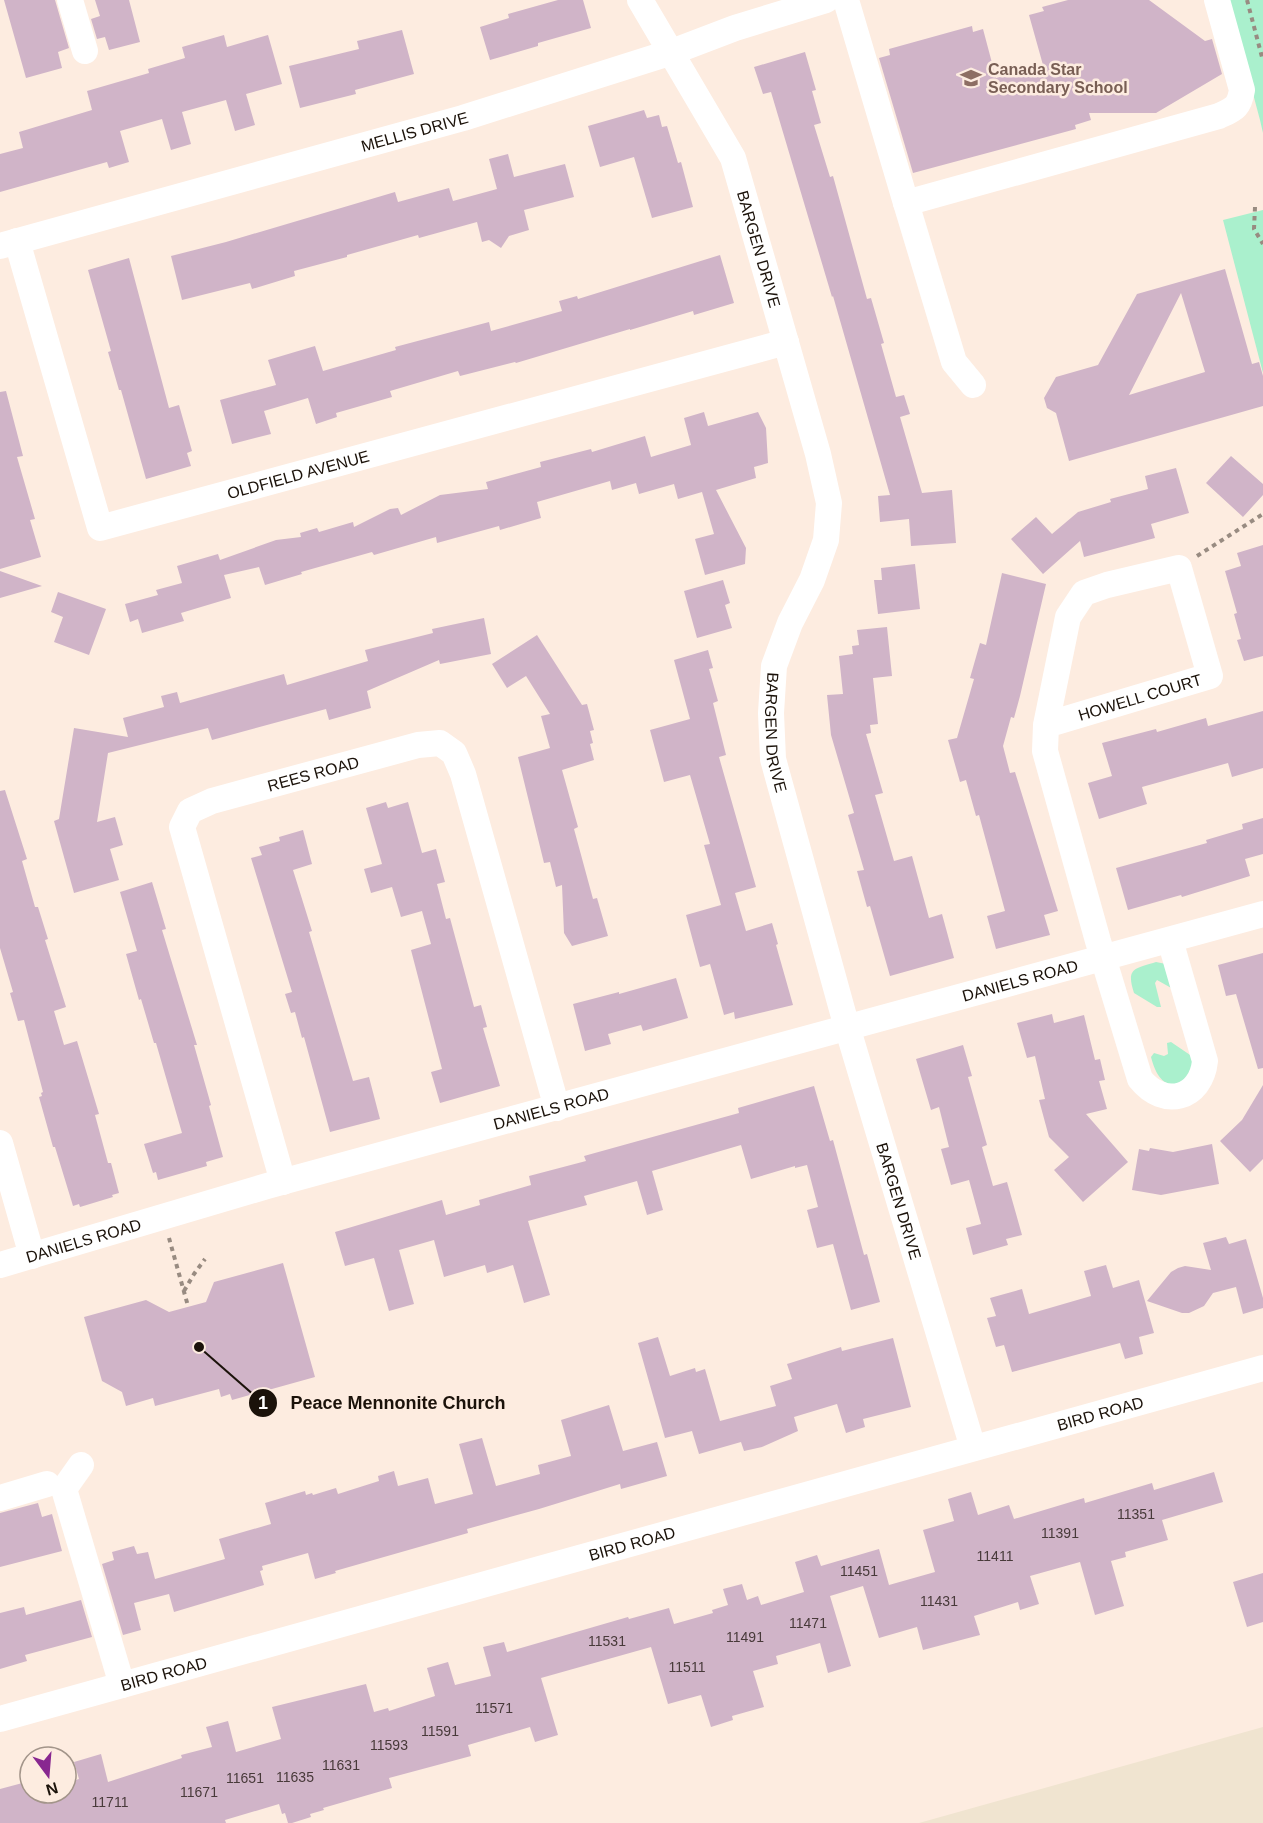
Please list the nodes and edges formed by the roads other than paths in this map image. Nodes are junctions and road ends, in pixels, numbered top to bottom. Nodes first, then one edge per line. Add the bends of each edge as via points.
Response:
1 (70, 0) edge
2 (640, 0) edge
3 (826, 0) edge
4 (846, 0) edge
5 (1217, 0) edge
6 (85, 51) dead end
7 (672, 52) junction
8 (906, 203) junction
9 (9, 243) edge
10 (786, 342) junction
11 (973, 385) dead end
12 (1046, 725) junction
13 (1263, 914) edge
14 (1170, 940) junction
15 (1104, 959) junction
16 (848, 1027) junction
17 (557, 1108) junction
18 (0, 1143) edge
19 (283, 1182) junction
20 (32, 1256) junction
21 (0, 1265) edge
22 (1263, 1368) edge
23 (973, 1448) junction
24 (81, 1465) dead end
25 (47, 1484) dead end
26 (0, 1498) edge
27 (122, 1685) junction
28 (0, 1719) edge

1 - 6 street
2 - 7 street, BARGEN DRIVE
3 - 7 street, MELLIS DRIVE
4 - 8 street
5 - 8 street via 1242,90 1240,102 1233,110
7 - 9 street, MELLIS DRIVE via 463,118
7 - 10 street, BARGEN DRIVE via 733,158
8 - 11 street via 954,362
9 - 10 street, OLDFIELD AVENUE via 100,528
10 - 16 street, BARGEN DRIVE via 829,503 826,540 774,666 773,759
12 - 12 street, HOWELL COURT via 1210,676 1179,568 1084,593 1068,617
12 - 15 street via 1045,751
13 - 14 street, DANIELS ROAD
14 - 15 street, DANIELS ROAD
14 - 15 street via 1205,1061 1198,1083 1179,1096 1156,1094 1140,1079
15 - 16 street, DANIELS ROAD
16 - 17 street, DANIELS ROAD
16 - 23 street, BARGEN DRIVE
17 - 19 street, DANIELS ROAD
17 - 19 street, REES ROAD via 463,774 454,753 440,743 418,745 212,801 190,811 182,827
18 - 20 street
19 - 20 street, DANIELS ROAD
20 - 21 street, DANIELS ROAD
22 - 23 street, BIRD ROAD
23 - 27 street, BIRD ROAD
24 - 27 street via 64,1489
25 - 26 street
27 - 28 street, BIRD ROAD

